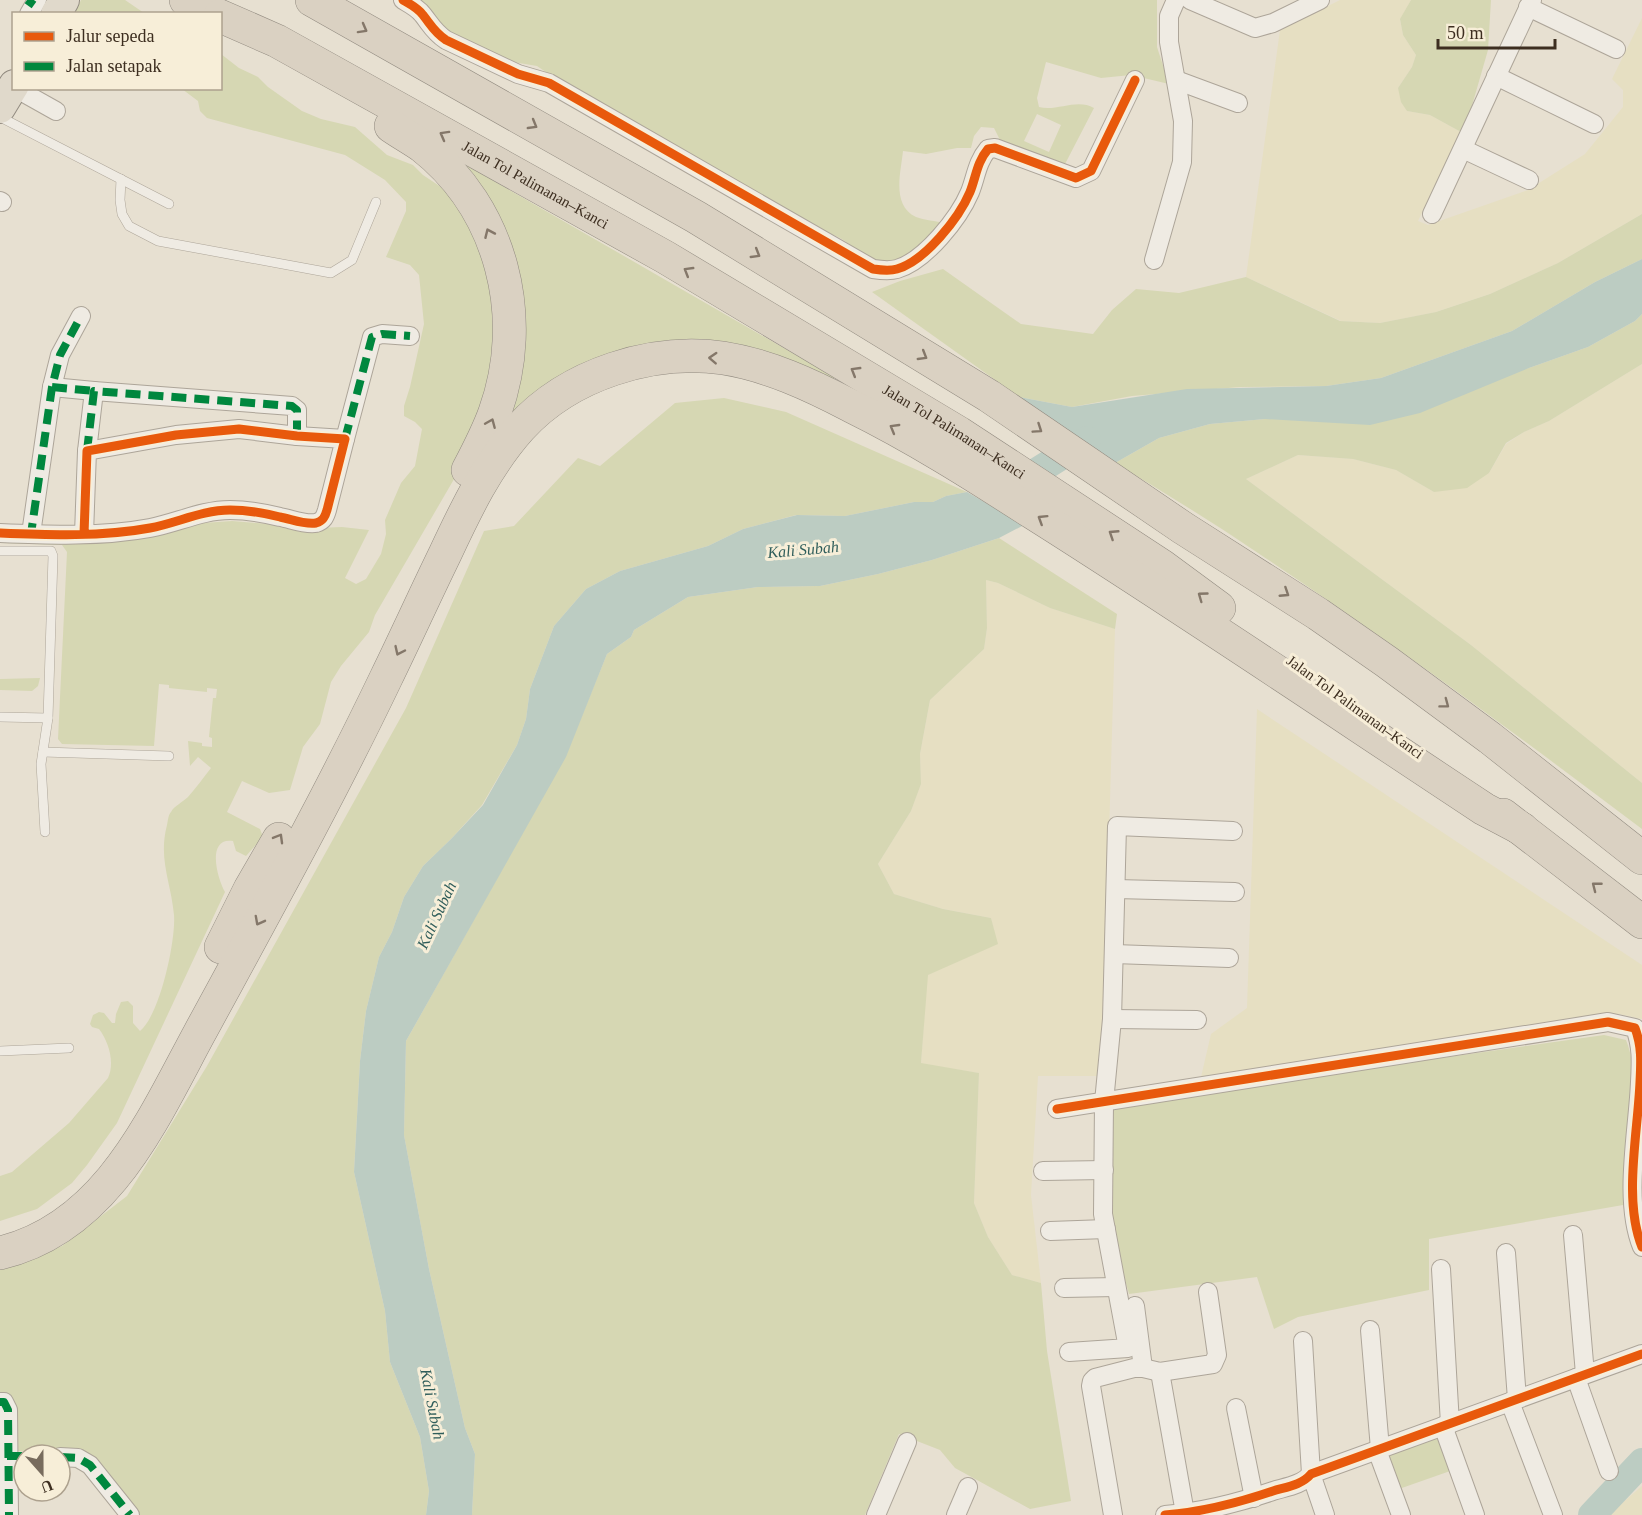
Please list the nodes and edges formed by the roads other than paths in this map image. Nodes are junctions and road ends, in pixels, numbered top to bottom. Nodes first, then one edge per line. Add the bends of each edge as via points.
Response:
1 (186, 0) edge
2 (312, 0) edge
3 (403, 0) edge
4 (1176, 0) edge
5 (1190, 0) edge
6 (1320, 0) edge
7 (1530, 4) edge
8 (211, 12) edge
9 (222, 17) edge
10 (252, 31) junction
11 (1616, 49) dead end
12 (1496, 76) junction
13 (1135, 80) dead end
14 (1176, 80) junction
15 (11, 91) edge
16 (1238, 103) dead end
17 (56, 111) dead end
18 (0, 117) edge
19 (1594, 124) dead end
20 (1462, 149) junction
21 (121, 179) junction
22 (1529, 180) dead end
23 (376, 202) dead end
24 (169, 204) dead end
25 (1432, 214) dead end
26 (1154, 260) dead end
27 (81, 316) dead end
28 (410, 336) dead end
29 (52, 387) junction
30 (94, 391) junction
31 (297, 436) junction
32 (345, 439) junction
33 (952, 445) junction
34 (87, 451) junction
35 (0, 533) edge
36 (31, 534) junction
37 (84, 534) junction
38 (0, 551) edge
39 (0, 717) edge
40 (48, 718) junction
41 (43, 752) junction
42 (169, 756) dead end
43 (1233, 831) dead end
44 (45, 832) dead end
45 (1642, 858) edge
46 (1116, 890) junction
47 (1235, 892) dead end
48 (1642, 922) edge
49 (1114, 954) junction
50 (1229, 958) dead end
51 (1112, 1019) junction
52 (1197, 1020) dead end
53 (69, 1048) dead end
54 (0, 1051) edge
55 (1104, 1102) junction
56 (1057, 1109) dead end
57 (1104, 1170) junction
58 (1043, 1172) dead end
59 (1106, 1228) junction
60 (1050, 1231) dead end
61 (1574, 1235) dead end
62 (0, 1242) edge
63 (1642, 1247) edge
64 (0, 1253) edge
65 (1506, 1253) dead end
66 (1441, 1269) dead end
67 (1116, 1287) junction
68 (1064, 1288) dead end
69 (1208, 1292) dead end
70 (1135, 1306) dead end
71 (1370, 1329) dead end
72 (1303, 1341) dead end
73 (1069, 1352) dead end
74 (1642, 1354) edge
75 (1151, 1370) junction
76 (1580, 1376) junction
77 (1513, 1401) junction
78 (0, 1402) edge
79 (1236, 1408) dead end
80 (1447, 1425) junction
81 (14, 1443) edge
82 (907, 1443) dead end
83 (1378, 1450) junction
84 (72, 1458) edge
85 (1609, 1471) dead end
86 (1311, 1474) junction
87 (968, 1487) dead end
88 (12, 1490) edge
89 (1249, 1505) edge
90 (1176, 1514) edge
91 (9, 1515) edge
92 (130, 1515) edge
93 (876, 1515) edge
94 (956, 1515) edge
95 (1113, 1515) edge
96 (1165, 1515) edge
97 (1223, 1515) edge
98 (1325, 1515) edge
99 (1401, 1515) edge
100 (1475, 1515) edge
101 (1553, 1515) edge

1 - 8 highway
2 -> 45 highway via 696,217 989,396 1425,689
3 - 13 street via 415,6 435,33 446,40 518,74 549,82 873,269 895,270 939,240 969,193 988,149 995,148 1076,178 1091,171
4 - 14 street via 1169,16 1169,42
5 - 6 street via 1255,28
7 - 11 street
7 - 12 street
9 - 10 highway, Jalan Tol Palimanan–Kanci
33 -> 10 highway, Jalan Tol Palimanan–Kanci via 665,257 277,41
62 -> 10 highway via 46,1224 73,1206 113,1161 136,1123 250,889 316,774 378,643 482,444 504,379 510,327 507,292 489,231 470,198 423,147
12 - 19 street
12 - 20 street
14 - 16 street
14 - 26 street via 1183,121 1182,162
15 - 17 street
18 - 21 lane
20 - 22 street
20 - 25 street
21 - 23 lane via 122,214 129,226 158,241 331,273 352,260
21 - 24 lane
27 - 29 street via 60,355
28 - 32 street via 372,337
29 - 30 street
29 - 36 street
30 - 31 street via 292,406 297,410
30 - 34 street
31 - 32 street
31 - 34 street via 239,429 207,431
32 - 37 street via 327,510 317,523 227,510 153,528
48 -> 33 highway via 1522,829 1484,809 1153,575
33 -> 64 highway via 876,418 771,370 723,358 676,357 635,363 583,382 540,408 503,447 472,497 384,683 304,837 160,1107 131,1153 83,1211 41,1238
34 - 37 street
35 - 36 street
36 - 37 street
38 - 40 lane via 42,550 51,551 53,556
39 - 40 lane
40 - 41 lane
41 - 42 lane
41 - 44 lane
43 - 46 street via 1117,826
46 - 47 street
46 - 49 street
49 - 50 street
49 - 51 street
51 - 52 street
51 - 55 street
53 - 54 lane
55 - 56 street
55 - 57 street
55 - 63 street via 1620,1023 1635,1028 1641,1040 1633,1174 1636,1232
57 - 58 street
57 - 59 street
59 - 60 street
59 - 67 street
61 - 76 street
65 - 77 street
66 - 80 street
67 - 68 street
67 - 73 street via 1128,1348
69 - 75 street via 1216,1360 1213,1364
70 - 75 street
71 - 83 street
72 - 86 street
74 - 76 street
75 - 90 street
75 - 95 street via 1125,1370 1095,1377 1090,1386
76 - 77 street
76 - 85 street
77 - 80 street
77 - 101 street
78 - 81 street via 7,1406
79 - 89 street
80 - 83 street
80 - 100 street
82 - 93 street
83 - 86 street
83 - 99 street
84 - 92 street via 90,1465
86 - 89 street
86 - 98 street
87 - 94 street
88 - 91 street
89 - 90 street
89 - 97 street
90 - 96 street

